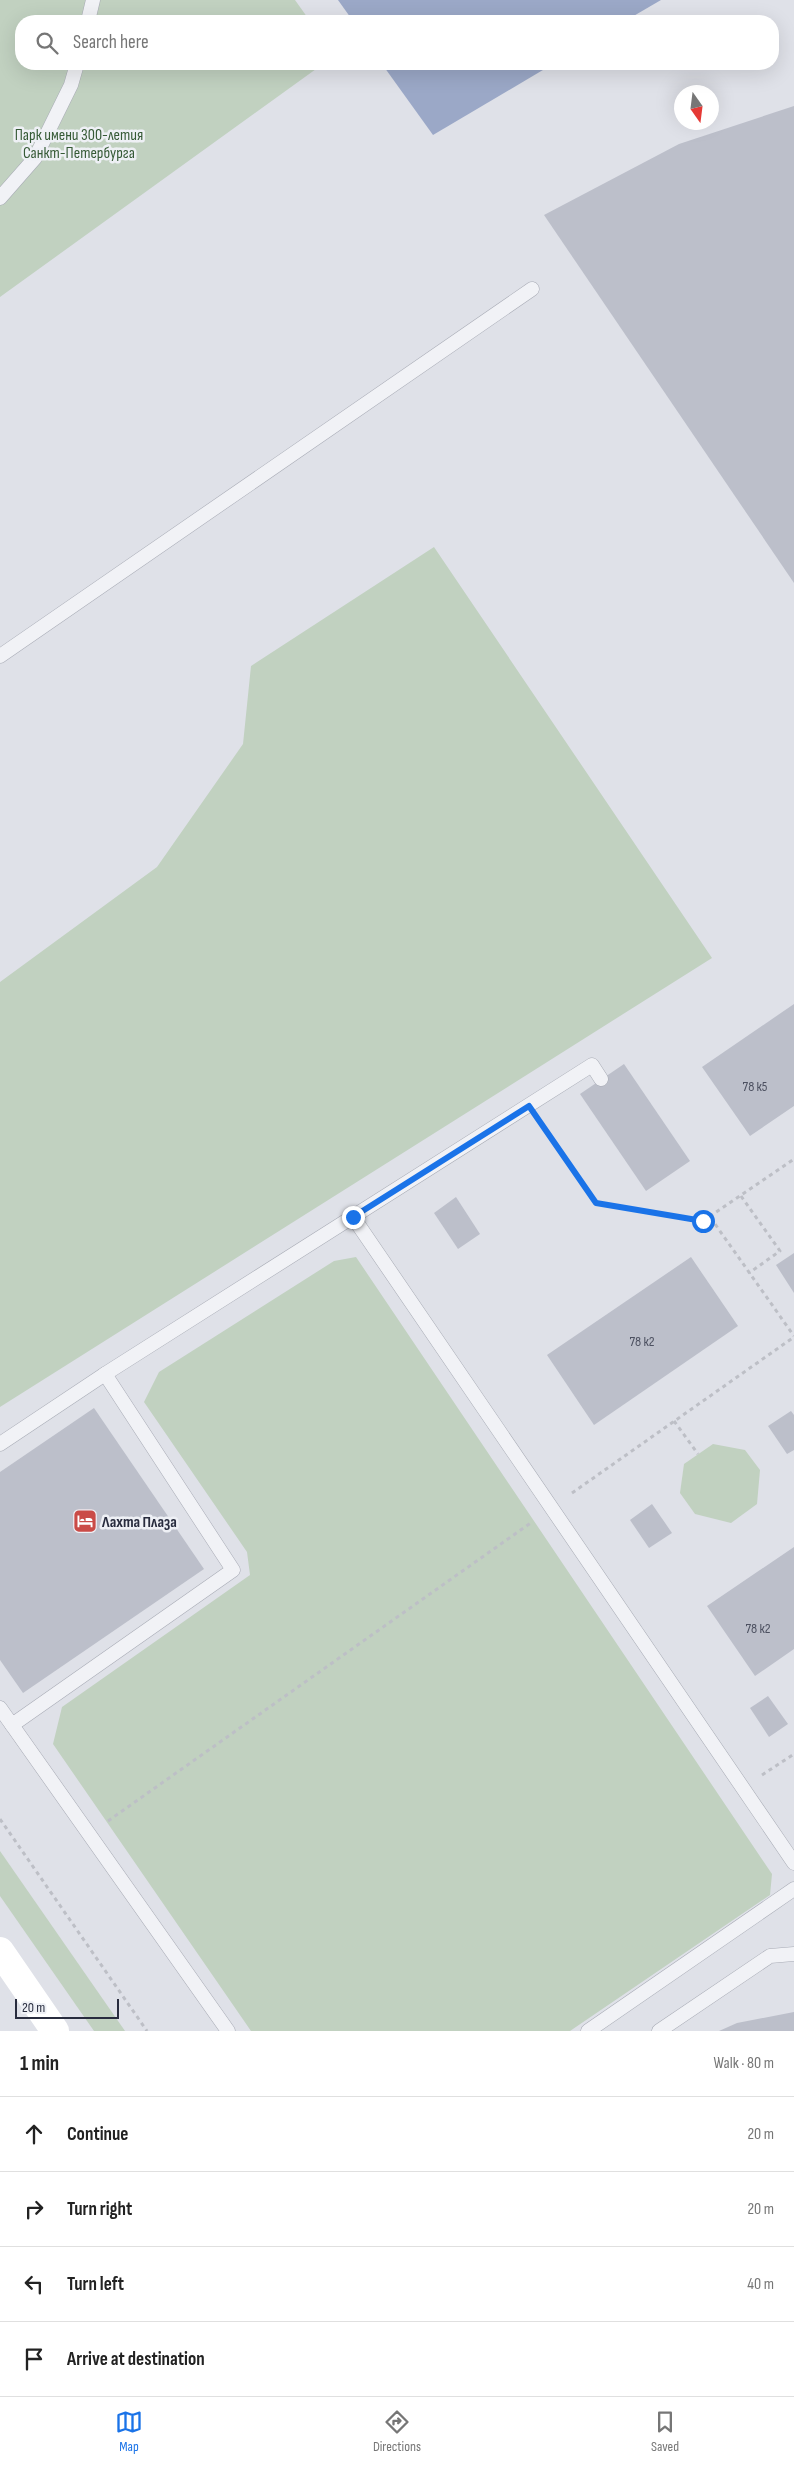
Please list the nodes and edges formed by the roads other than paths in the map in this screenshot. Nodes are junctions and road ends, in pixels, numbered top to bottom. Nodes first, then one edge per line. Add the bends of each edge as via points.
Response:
1 (93, 0) edge
2 (89, 15) edge
3 (75, 70) edge
4 (0, 198) edge
5 (532, 289) dead end
6 (0, 656) edge
7 (601, 1080) dead end
8 (353, 1217) junction
9 (105, 1374) junction
10 (0, 1444) edge
11 (0, 1708) edge
12 (12, 1725) junction
13 (794, 1863) edge
14 (794, 1890) edge
15 (0, 1951) edge
16 (794, 1954) edge
17 (55, 2031) edge
18 (228, 2031) edge
19 (588, 2031) edge
20 (659, 2031) edge

1 - 2 lane
3 - 4 lane via 35,158
5 - 6 lane
7 - 8 lane via 592,1065
8 - 9 lane
8 - 13 lane
9 - 10 lane
9 - 12 lane via 233,1570
11 - 12 lane
12 - 18 lane
14 - 19 lane
15 - 17 street
16 - 20 lane via 770,1956

